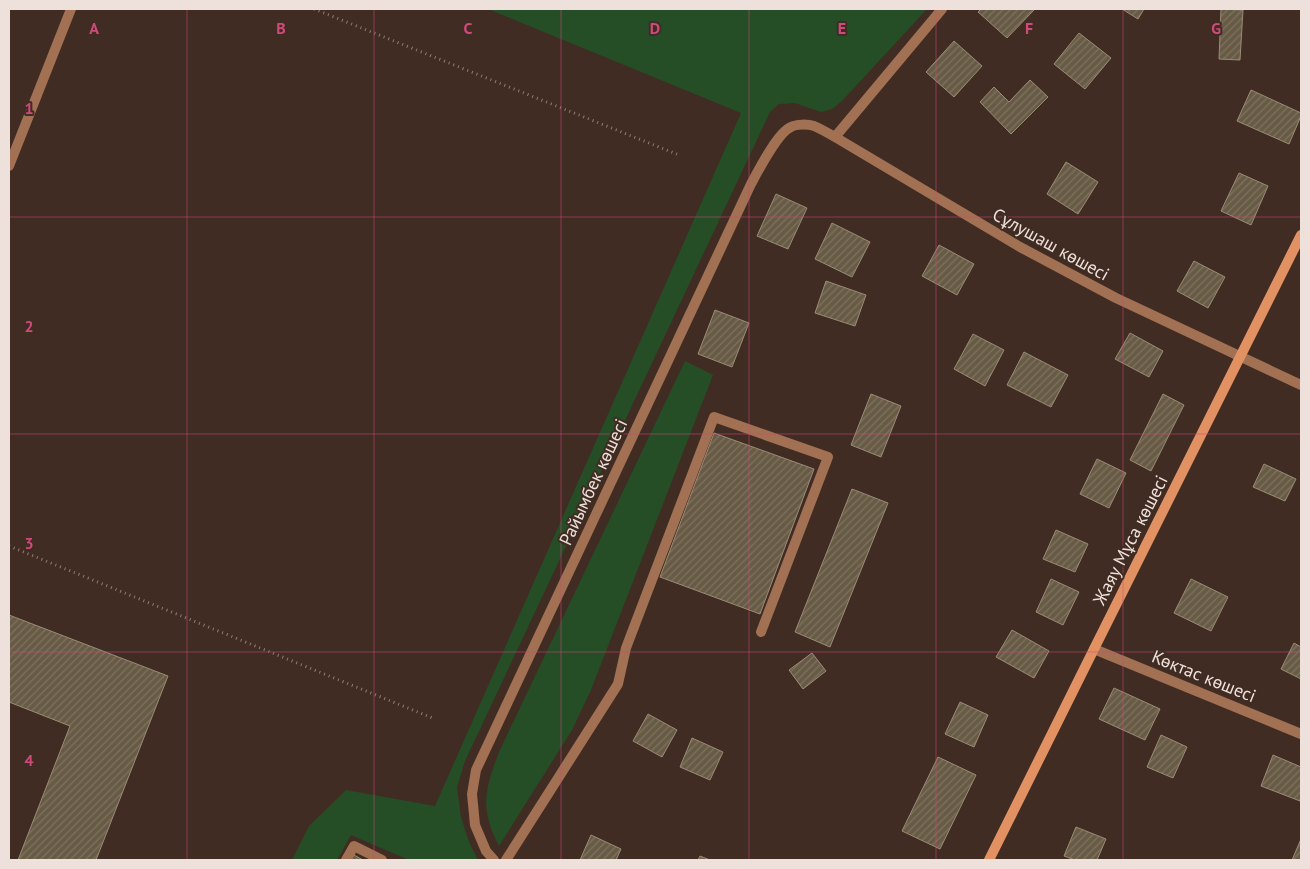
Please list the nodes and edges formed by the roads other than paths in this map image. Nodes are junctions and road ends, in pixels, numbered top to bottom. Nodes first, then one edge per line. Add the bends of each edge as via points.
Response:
1 (72, 9) edge
2 (942, 9) edge
3 (790, 127) joint
4 (835, 137) junction
5 (9, 166) edge
6 (1301, 235) edge
7 (1240, 357) junction
8 (1301, 385) edge
9 (761, 632) dead end
10 (1094, 648) junction
11 (1301, 734) edge
12 (346, 860) edge
13 (382, 860) edge
14 (494, 860) edge
15 (506, 860) edge
16 (989, 860) edge

1 - 5 street
2 - 4 street
3 - 4 street, Сұлушаш көшесі via 813,126
3 - 14 street, Райымбек көшесі via 782,134 751,184 476,770 472,794 475,825 486,851
4 - 7 street, Сұлушаш көшесі via 1020,247 1116,298
6 - 7 street, Жаяу Мұса көшесі
7 - 8 street, Сұлушаш көшесі
7 - 10 street, Жаяу Мұса көшесі
9 - 15 street via 828,457 714,417 626,648 618,684
10 - 11 street, Көктас көшесі
10 - 16 street, Жаяу Мұса көшесі
12 - 13 street via 354,846

